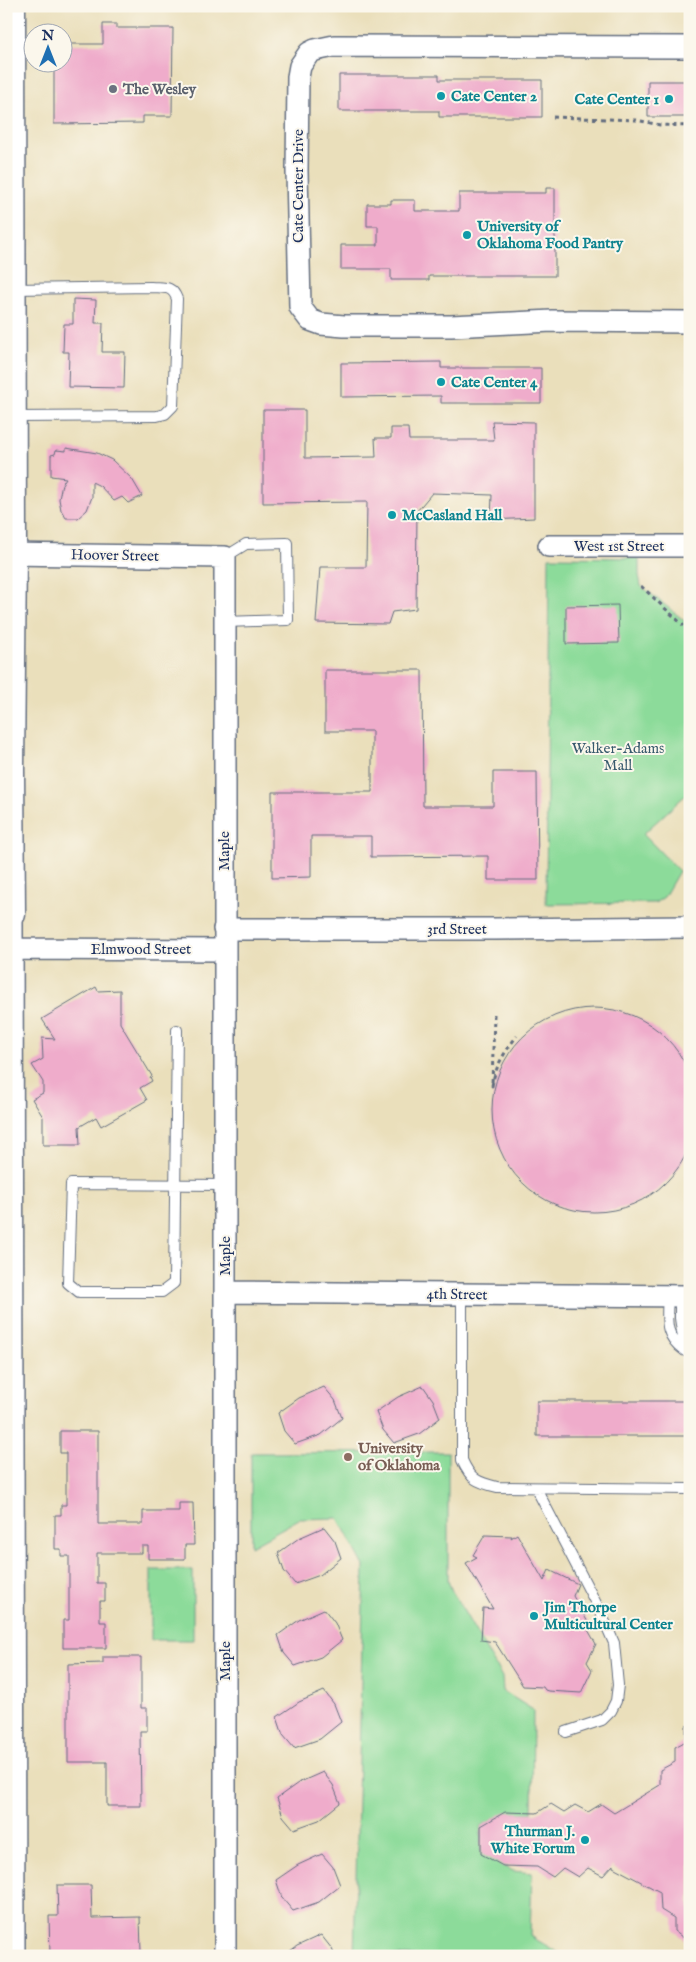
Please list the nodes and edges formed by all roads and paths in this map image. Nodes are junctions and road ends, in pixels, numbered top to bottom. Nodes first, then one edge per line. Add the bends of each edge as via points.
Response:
1 (12, 6) edge
2 (690, 47) edge
3 (553, 117) dead end
4 (690, 126) edge
5 (13, 289) junction
6 (690, 322) edge
7 (13, 416) junction
8 (549, 546) dead end
9 (690, 546) edge
10 (10, 554) edge
11 (225, 557) junction
12 (641, 586) dead end
13 (225, 622) junction
14 (684, 626) dead end
15 (9, 778) edge
16 (12, 914) joint
17 (690, 927) edge
18 (224, 928) junction
19 (9, 949) edge
20 (224, 950) junction
21 (494, 1014) dead end
22 (177, 1030) dead end
23 (517, 1036) dead end
24 (175, 1185) junction
25 (225, 1185) junction
26 (225, 1292) junction
27 (462, 1294) junction
28 (679, 1295) edge
29 (9, 1342) edge
30 (536, 1488) junction
31 (690, 1489) edge
32 (566, 1732) dead end
33 (14, 1956) edge
34 (225, 1956) edge

1 - 5 street
2 - 6 street, Cate Center Drive via 334,46 315,50 303,59 298,77 297,162 299,302 310,320 344,326 552,321
3 - 4 path
5 - 7 street
5 - 7 lane via 151,286 170,288 177,299 173,406 166,414
7 - 10 street
8 - 9 street, West 1st Street
10 - 11 street, Hoover Street
10 - 15 street
11 - 13 street, Maple
11 - 13 lane via 246,544 287,543 288,620
12 - 14 path
13 - 18 street, Maple
15 - 16 street
16 - 19 street
17 - 18 street, 3rd Street
18 - 20 street, Maple
19 - 20 street, Elmwood Street
19 - 29 street
20 - 25 street, Maple
21 - 23 path via 492,1086 493,1074
22 - 24 lane
24 - 24 lane via 71,1184 68,1283 79,1292 162,1292 174,1283
24 - 25 lane
25 - 26 street, Maple
26 - 27 street, 4th Street
26 - 34 street, Maple
27 - 28 street, 4th Street
27 - 30 lane via 462,1460 468,1474 480,1483
29 - 33 street via 13,1398
30 - 31 lane
30 - 32 lane via 600,1611 615,1652 618,1685 611,1711 602,1720

